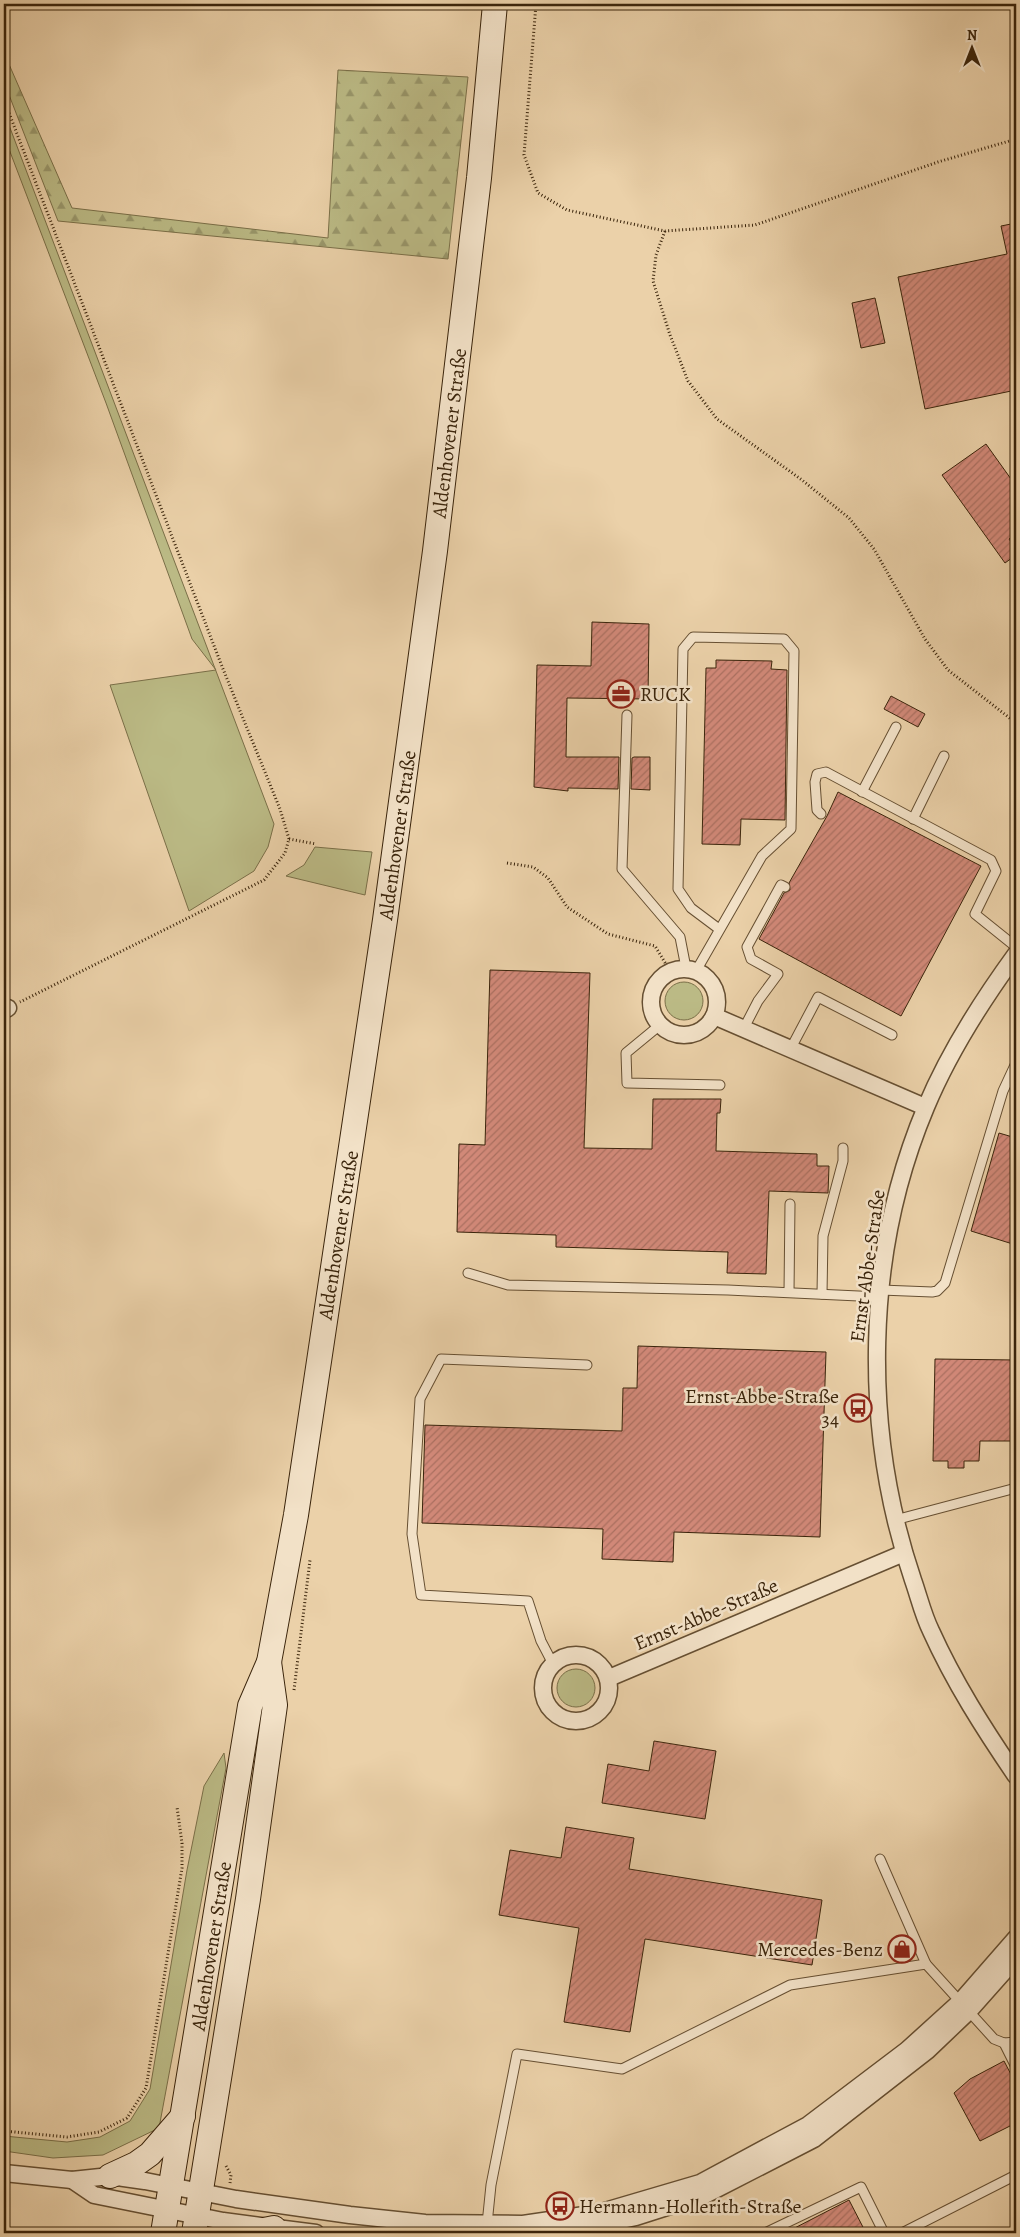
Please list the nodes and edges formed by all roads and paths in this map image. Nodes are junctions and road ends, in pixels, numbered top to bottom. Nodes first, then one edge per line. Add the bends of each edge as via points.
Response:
1 (495, 4) edge
2 (536, 4) edge
3 (4, 100) edge
4 (1016, 138) edge
5 (665, 231) junction
6 (627, 715) dead end
7 (1016, 723) edge
8 (896, 728) dead end
9 (944, 756) dead end
10 (862, 792) junction
11 (821, 814) dead end
12 (913, 819) junction
13 (289, 839) junction
14 (316, 844) dead end
15 (507, 863) dead end
16 (785, 887) dead end
17 (719, 929) junction
18 (1016, 947) edge
19 (1016, 954) edge
20 (684, 970) junction
21 (6, 1009) edge
22 (714, 1016) junction
23 (660, 1025) junction
24 (744, 1028) junction
25 (892, 1035) dead end
26 (791, 1048) junction
27 (1016, 1063) edge
28 (720, 1085) dead end
29 (926, 1107) junction
30 (844, 1148) dead end
31 (790, 1204) dead end
32 (468, 1272) dead end
33 (789, 1292) junction
34 (822, 1294) junction
35 (881, 1294) junction
36 (587, 1365) dead end
37 (1016, 1488) edge
38 (895, 1520) junction
39 (904, 1553) junction
40 (269, 1662) junction
41 (553, 1664) junction
42 (609, 1678) junction
43 (1016, 1776) edge
44 (176, 1807) dead end
45 (880, 1860) dead end
46 (1016, 1938) edge
47 (1016, 1958) edge
48 (926, 1964) junction
49 (965, 2006) junction
50 (1016, 2042) edge
51 (1004, 2043) junction
52 (1016, 2067) edge
53 (183, 2116) junction
54 (4, 2132) edge
55 (4, 2174) edge
56 (1016, 2175) edge
57 (110, 2176) junction
58 (72, 2180) junction
59 (171, 2186) junction
60 (201, 2192) junction
61 (167, 2209) junction
62 (195, 2225) edge
63 (274, 2228) junction
64 (487, 2229) edge
65 (163, 2233) edge
66 (249, 2233) edge
67 (316, 2233) edge
68 (560, 2233) edge
69 (765, 2233) edge
70 (884, 2233) edge
71 (902, 2233) edge

1 - 40 main road, Aldenhovener Straße via 479,178 435,551 385,920 296,1514
2 - 5 path via 524,155 538,193 566,210
3 - 13 path
4 - 5 path via 754,225
5 - 7 path via 656,255 654,281 688,381 717,419 850,518 874,549 924,639 948,670
6 - 20 lane via 622,869 680,937
8 - 10 lane
9 - 12 lane
10 - 11 lane via 826,772 817,774 817,810
10 - 12 lane
12 - 18 lane via 991,860 996,871 975,914
13 - 14 path
13 - 21 path via 285,852 264,880
15 - 20 path via 533,867 548,878 567,907 608,934 655,946
16 - 24 lane via 781,885 748,947 751,959 778,974 758,1001
17 - 17 lane via 762,856 791,829 794,651 784,639 693,637 683,649 678,889 691,908
17 - 20 lane
19 - 29 street, Ernst-Abbe-Straße via 982,1000
20 - 22 street via 705,976 716,994
20 - 23 street via 661,977 651,996 651,1007
22 - 23 street via 708,1024 690,1034 679,1035
22 - 24 street
23 - 28 lane via 626,1053 627,1083
24 - 26 street
25 - 26 lane via 818,997
26 - 29 street
27 - 35 lane via 1003,1091 945,1283 932,1292
29 - 35 street, Ernst-Abbe-Straße via 904,1169 890,1226
30 - 34 lane via 823,1236
31 - 33 lane
32 - 33 lane via 508,1285
33 - 34 lane
34 - 35 lane
35 - 38 street, Ernst-Abbe-Straße via 875,1350 878,1406
36 - 41 lane via 441,1359 420,1399 412,1534 421,1595 528,1601 541,1642
37 - 38 lane
38 - 39 street, Ernst-Abbe-Straße
39 - 42 street, Ernst-Abbe-Straße
39 - 43 street, Ernst-Abbe-Straße via 930,1628 954,1678
40 - 53 main road, Aldenhovener Straße via 250,1706
40 - 60 main road, Aldenhovener Straße via 275,1705
41 - 42 street via 573,1655 585,1656 599,1664
41 - 42 street via 543,1683 543,1694 553,1713 562,1719 584,1721 603,1710 608,1700
44 - 54 path via 182,1868 146,2088 127,2118 100,2132 67,2137
45 - 48 lane
46 - 49 street
47 - 49 street
48 - 49 lane
48 - 64 lane via 790,1985 622,2069 517,2054 491,2185
49 - 51 lane via 994,2039
49 - 64 street via 808,2125 700,2183 598,2212
49 - 68 street via 927,2052 814,2138 705,2195 636,2217
50 - 51 lane
51 - 52 lane
53 - 57 main road via 150,2154
53 - 59 main road, Aldenhovener Straße
55 - 58 street
56 - 71 lane
57 - 58 street
57 - 59 street
58 - 61 street via 94,2195
59 - 60 street
59 - 61 main road, Aldenhovener Straße
60 - 62 main road, Aldenhovener Straße
60 - 64 street via 350,2215
61 - 62 street
61 - 65 main road, Aldenhovener Straße
62 - 63 street
63 - 66 main road
63 - 67 street
69 - 70 lane via 861,2186

